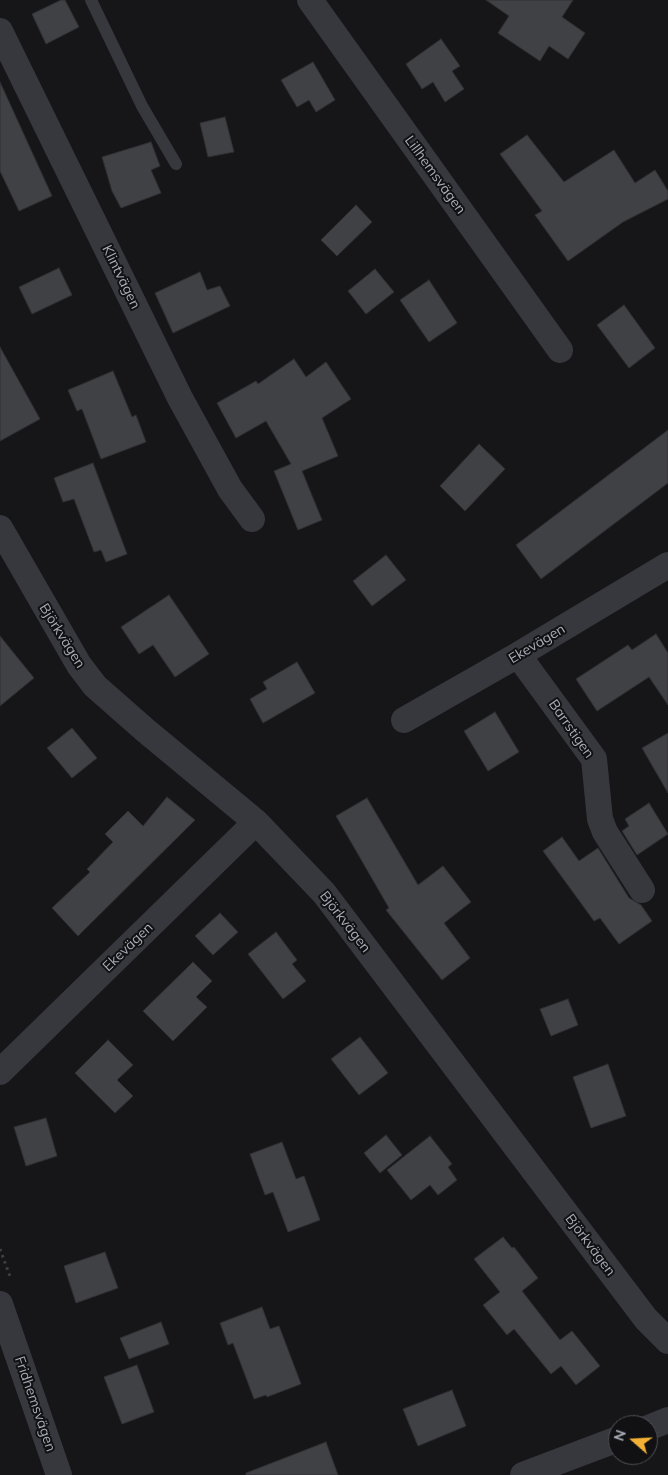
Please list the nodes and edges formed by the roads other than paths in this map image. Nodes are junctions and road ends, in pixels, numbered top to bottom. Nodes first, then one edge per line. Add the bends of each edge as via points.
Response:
1 (91, 0) edge
2 (310, 0) edge
3 (0, 31) edge
4 (176, 164) dead end
5 (560, 350) dead end
6 (252, 519) dead end
7 (0, 528) edge
8 (668, 565) edge
9 (518, 655) junction
10 (404, 720) dead end
11 (256, 822) junction
12 (642, 890) dead end
13 (0, 1072) edge
14 (0, 1304) edge
15 (668, 1340) edge
16 (608, 1443) edge
17 (59, 1475) edge
18 (523, 1475) edge

1 - 4 lane via 142,106
2 - 5 street, Lillhemsvägen
3 - 6 street, Klintvägen via 184,405 230,489
7 - 11 street, Björkvägen via 73,656 95,686
8 - 9 street, Ekevägen
9 - 10 street, Ekevägen
9 - 12 street, Barrstigen via 594,759 603,825
11 - 13 street, Ekevägen
11 - 15 street, Björkvägen via 324,893 646,1319
14 - 17 street, Fridhemsvägen
16 - 18 street

